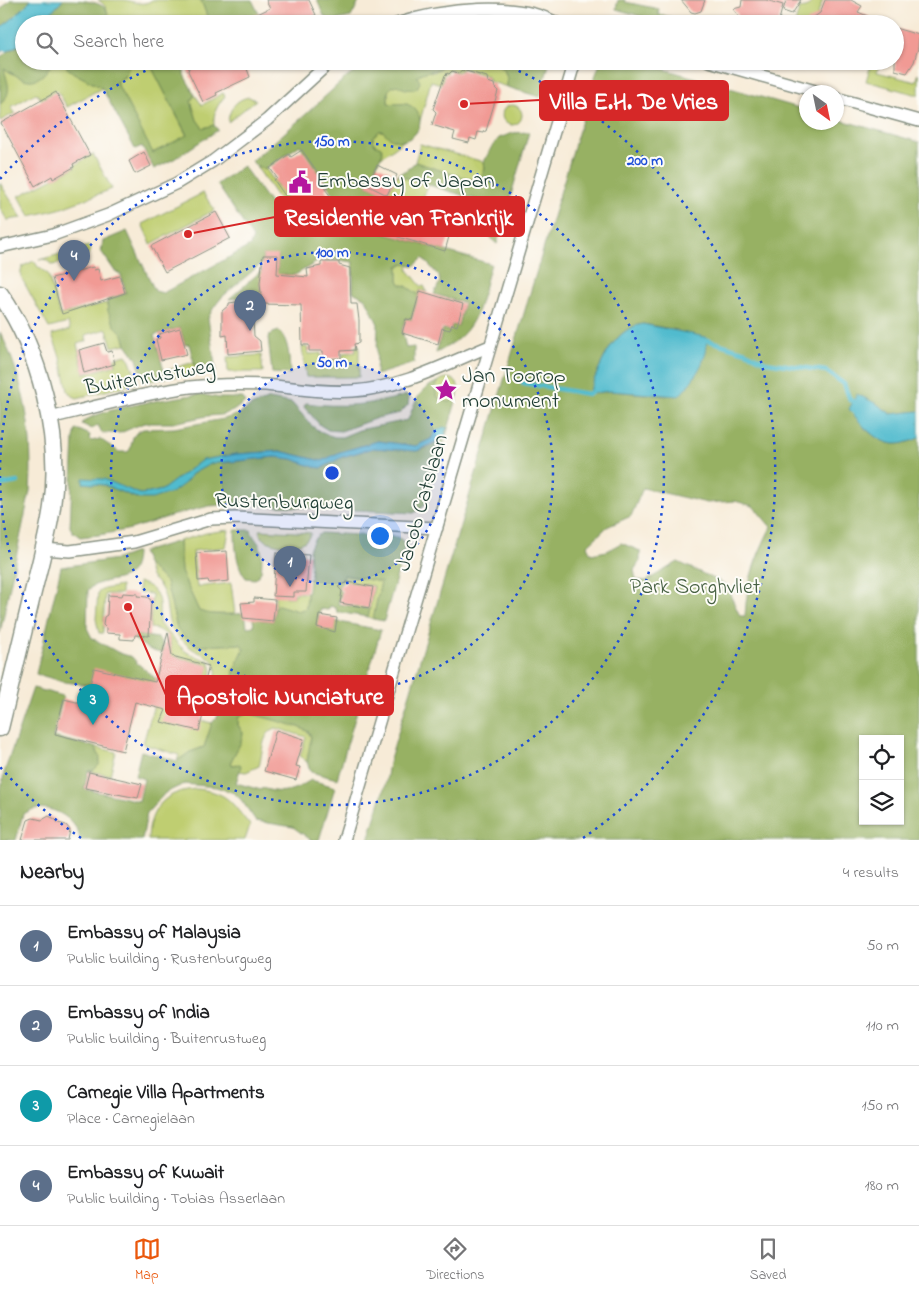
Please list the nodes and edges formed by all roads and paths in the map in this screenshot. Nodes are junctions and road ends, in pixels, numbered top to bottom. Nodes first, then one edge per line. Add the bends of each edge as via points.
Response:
1 (427, 15) edge
2 (542, 15) edge
3 (320, 70) edge
4 (571, 70) edge
5 (741, 70) edge
6 (799, 86) edge
7 (844, 100) edge
8 (919, 121) edge
9 (0, 247) edge
10 (0, 294) edge
11 (490, 346) junction
12 (50, 418) junction
13 (437, 528) junction
14 (43, 549) junction
15 (0, 728) edge
16 (344, 840) edge

1 - 2 street via 478,6 506,6
3 - 9 street via 282,108 240,142 177,183 90,222 53,235
4 - 11 street, Jacob Catslaan
5 - 6 street
7 - 8 street
10 - 12 main road via 19,324 32,355
11 - 12 street, Buitenrustweg via 380,387 354,391 264,385 191,387
11 - 13 street, Jacob Catslaan
12 - 14 main road via 54,469 52,506
13 - 14 street, Rustenburgweg via 211,519 134,542 70,551
13 - 16 street, Jacob Catslaan
14 - 15 main road

